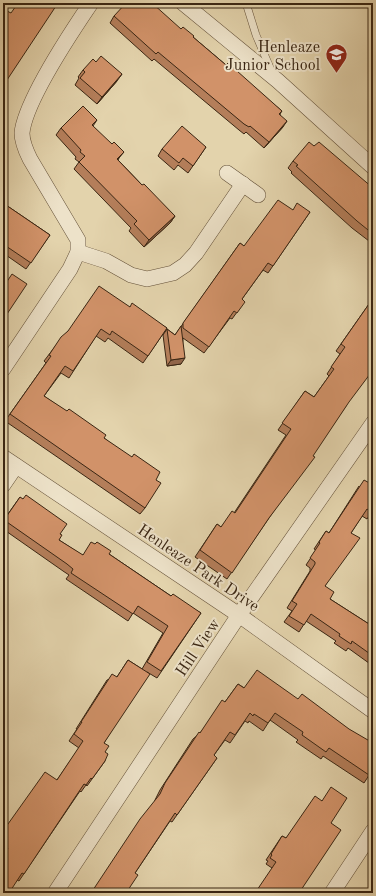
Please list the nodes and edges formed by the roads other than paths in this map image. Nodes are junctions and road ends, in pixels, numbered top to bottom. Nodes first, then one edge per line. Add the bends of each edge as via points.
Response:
1 (91, 3) edge
2 (183, 3) edge
3 (246, 3) edge
4 (274, 78) junction
5 (373, 167) edge
6 (227, 173) dead end
7 (243, 184) junction
8 (258, 195) dead end
9 (78, 252) junction
10 (3, 369) edge
11 (373, 423) edge
12 (3, 457) edge
13 (16, 466) junction
14 (3, 485) edge
15 (239, 616) junction
16 (373, 711) edge
17 (373, 831) edge
18 (55, 893) edge
19 (332, 893) edge

1 - 9 street via 29,108 22,135 30,159 78,240
2 - 4 street
3 - 4 lane
4 - 5 street
6 - 7 street
7 - 8 street
7 - 9 street via 196,253 173,273 147,279 131,276 106,260
9 - 10 street via 70,269
11 - 15 street, Hill View
12 - 13 street, Henleaze Park Drive
13 - 14 street
13 - 15 street, Henleaze Park Drive
15 - 16 street, Henleaze Park Drive
15 - 18 street, Hill View
17 - 19 street

